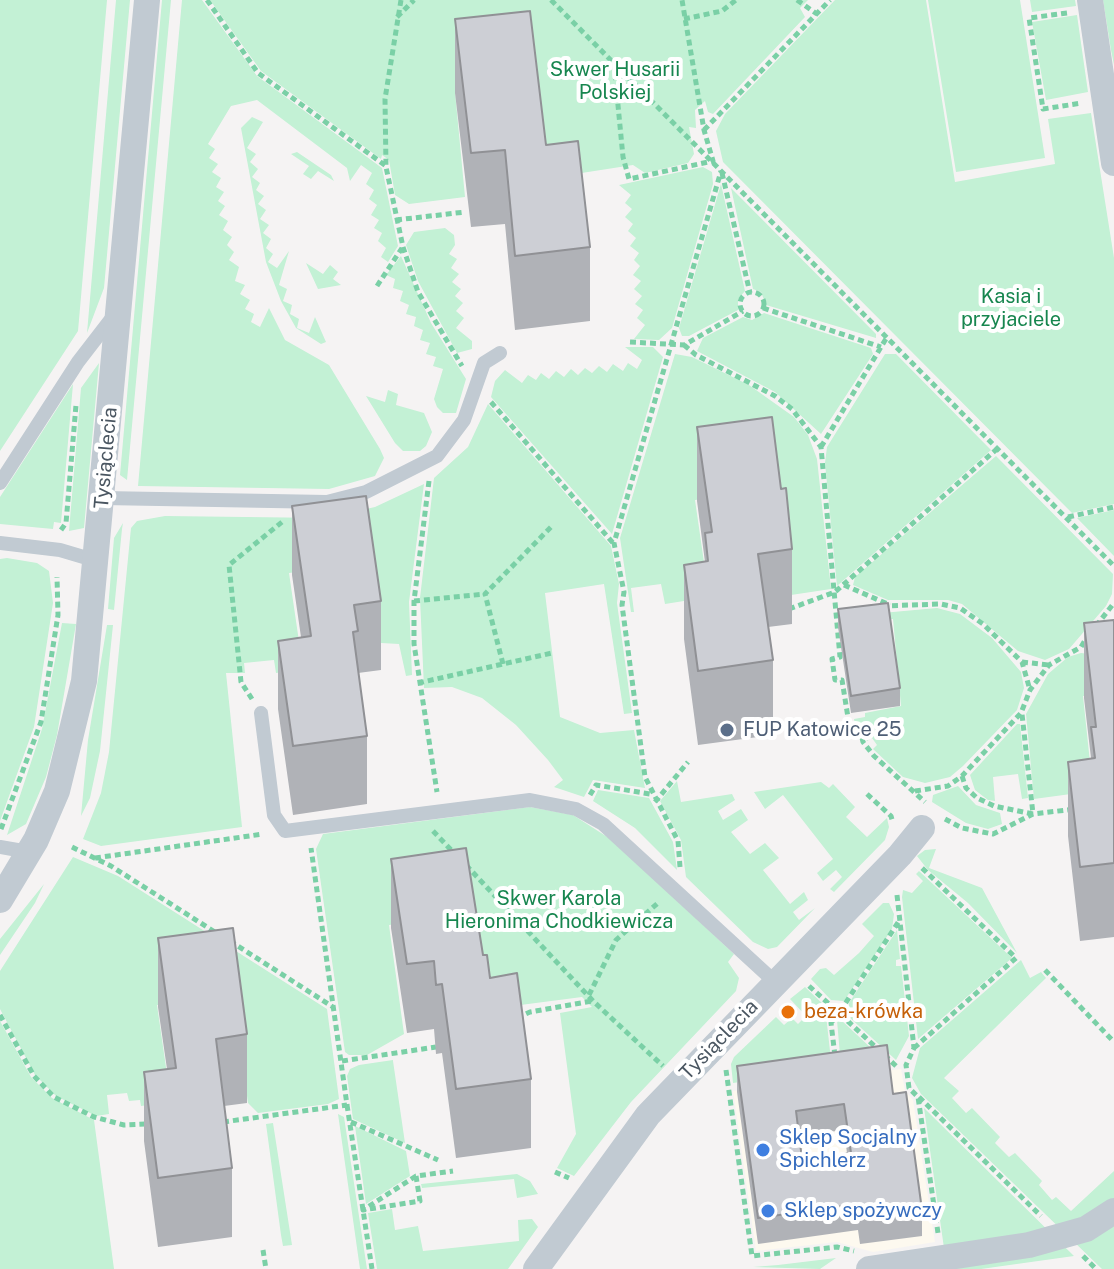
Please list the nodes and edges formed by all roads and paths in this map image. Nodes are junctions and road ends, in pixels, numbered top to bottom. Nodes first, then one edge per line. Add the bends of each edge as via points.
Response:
1 (147, 0) edge
2 (207, 0) edge
3 (401, 0) edge
4 (414, 0) edge
5 (551, 0) edge
6 (682, 0) edge
7 (736, 0) edge
8 (797, 0) edge
9 (830, 0) edge
10 (1091, 5) edge
11 (817, 14) junction
12 (396, 17) junction
13 (684, 19) junction
14 (614, 63) junction
15 (1105, 100) junction
16 (704, 130) junction
17 (713, 161) junction
18 (1114, 163) edge
19 (386, 167) junction
20 (721, 170) junction
21 (465, 212) dead end
22 (396, 220) junction
23 (403, 247) junction
24 (377, 286) dead end
25 (750, 293) junction
26 (763, 308) junction
27 (118, 311) junction
28 (743, 311) junction
29 (887, 337) junction
30 (630, 342) dead end
31 (671, 344) junction
32 (684, 345) junction
33 (881, 347) junction
34 (500, 353) dead end
35 (476, 385) junction
36 (76, 401) dead end
37 (821, 447) junction
38 (998, 448) junction
39 (430, 476) dead end
40 (0, 483) edge
41 (103, 498) junction
42 (1114, 507) edge
43 (292, 515) edge
44 (1067, 518) junction
45 (551, 527) dead end
46 (61, 530) dead end
47 (0, 543) edge
48 (614, 543) junction
49 (97, 561) junction
50 (1114, 566) edge
51 (57, 577) dead end
52 (844, 584) junction
53 (835, 592) junction
54 (485, 594) junction
55 (414, 601) junction
56 (1114, 603) edge
57 (891, 605) junction
58 (876, 607) edge
59 (789, 609) dead end
60 (848, 612) edge
61 (834, 614) junction
62 (1081, 647) junction
63 (1094, 651) edge
64 (552, 653) dead end
65 (1022, 662) junction
66 (503, 664) junction
67 (1049, 665) junction
68 (418, 683) junction
69 (1030, 690) junction
70 (261, 713) joint
71 (1021, 713) junction
72 (688, 762) dead end
73 (962, 776) junction
74 (593, 789) dead end
75 (914, 791) junction
76 (651, 794) junction
77 (867, 794) dead end
78 (438, 798) dead end
79 (655, 802) junction
80 (1087, 807) edge
81 (415, 813) junction
82 (1033, 814) junction
83 (932, 818) junction
84 (308, 827) junction
85 (0, 830) edge
86 (285, 831) junction
87 (0, 847) edge
88 (72, 847) dead end
89 (905, 850) junction
90 (29, 852) junction
91 (454, 853) edge
92 (94, 858) junction
93 (465, 864) edge
94 (670, 868) dead end
95 (675, 888) junction
96 (888, 893) dead end
97 (0, 900) edge
98 (899, 920) junction
99 (1045, 970) dead end
100 (803, 980) dead end
101 (775, 982) junction
102 (589, 995) junction
103 (593, 1001) junction
104 (334, 1007) junction
105 (839, 1013) junction
106 (0, 1015) edge
107 (516, 1019) edge
108 (1114, 1042) edge
109 (436, 1047) dead end
110 (914, 1048) junction
111 (728, 1058) dead end
112 (342, 1061) junction
113 (836, 1061) edge
114 (906, 1065) junction
115 (896, 1066) junction
116 (882, 1067) edge
117 (667, 1070) dead end
118 (744, 1086) edge
119 (729, 1088) junction
120 (918, 1097) junction
121 (347, 1105) junction
122 (350, 1121) junction
123 (218, 1123) edge
124 (162, 1124) edge
125 (438, 1160) dead end
126 (453, 1171) dead end
127 (555, 1172) dead end
128 (416, 1176) junction
129 (572, 1180) dead end
130 (363, 1210) junction
131 (1114, 1211) edge
132 (1063, 1237) junction
133 (263, 1250) dead end
134 (942, 1258) junction
135 (864, 1261) edge
136 (266, 1269) edge
137 (372, 1269) edge
138 (536, 1269) edge
139 (1096, 1269) edge

1 - 27 street, Tysiąclecia
2 - 19 path via 258,73
3 - 12 path
4 - 12 path
5 - 14 path
6 - 13 path
7 - 13 path via 722,11
8 - 11 path
9 - 11 path
10 - 15 street
10 - 15 path via 1029,18 1043,109
11 - 16 path
12 - 19 path via 385,99
13 - 16 path
14 - 17 path
14 - 17 path via 629,179
15 - 18 street
16 - 17 path
17 - 20 path
19 - 22 path
20 - 25 path
20 - 29 path
20 - 31 path
21 - 22 path
22 - 23 path
23 - 24 path
23 - 35 path via 441,336
25 - 26 path via 762,298
25 - 28 path via 742,299
26 - 28 path via 751,316
26 - 33 path
27 - 40 lane via 78,362
27 - 41 street, Tysiąclecia
28 - 32 path
29 - 33 path
29 - 38 path
30 - 31 path
31 - 32 path
31 - 48 path
32 - 37 path via 775,396
33 - 37 path
34 - 35 lane via 484,363
35 - 41 lane via 464,420 437,456 366,492 327,502
35 - 48 path
36 - 46 path via 66,523
37 - 53 path
38 - 44 path
38 - 52 path
39 - 55 path
41 - 49 street, Tysiąclecia
42 - 44 path
43 - 70 path via 229,565 241,682
44 - 50 path
45 - 54 path
47 - 49 lane via 60,550
48 - 76 path
49 - 90 street, Tysiąclecia via 73,737 57,791
51 - 85 path via 58,615 41,722
52 - 53 path
52 - 57 path
53 - 59 path
53 - 61 path
54 - 55 path
54 - 66 path
55 - 68 path
56 - 62 path
57 - 58 path
57 - 65 path via 960,608
60 - 61 path
61 - 75 path via 840,657 832,659 833,670 835,680 842,680 850,730 860,730 874,756
62 - 63 path
62 - 67 path
64 - 66 path
65 - 67 path
65 - 69 path
66 - 68 path
67 - 69 path
68 - 78 path
69 - 71 path
70 - 86 lane via 274,815
71 - 73 path
71 - 82 path
72 - 79 path
73 - 75 path via 948,786
73 - 82 path via 977,798
74 - 76 path via 596,785
75 - 83 path
76 - 79 path
77 - 89 path via 891,816 892,838
79 - 94 path via 678,841 681,878
80 - 82 path
81 - 84 lane
81 - 91 path
81 - 95 lane via 530,800 576,809 603,824
82 - 83 path via 993,834
83 - 89 street, Tysiąclecia
84 - 86 lane
84 - 104 path
86 - 92 path
87 - 90 lane
88 - 92 path
89 - 101 street, Tysiąclecia
89 - 110 path via 1016,958
90 - 97 street, Tysiąclecia
92 - 104 path
93 - 102 path
95 - 101 lane
95 - 102 path via 616,940
96 - 98 path via 896,886
98 - 105 path
98 - 110 path
99 - 108 path
100 - 105 path
101 - 138 street, Tysiąclecia via 648,1115
102 - 103 path
103 - 107 path
103 - 117 path
104 - 112 path
105 - 113 path via 831,1023
105 - 115 path
106 - 124 path via 34,1076 54,1097 78,1111 124,1125
109 - 112 path
110 - 114 path
111 - 119 path
112 - 121 path
114 - 115 path
114 - 120 path via 909,1088
115 - 116 path
118 - 119 path
119 - 135 path via 752,1256 837,1247
120 - 132 path
120 - 134 path
121 - 122 path
121 - 123 path
122 - 125 path
122 - 130 path
126 - 128 path
127 - 129 path
128 - 130 path
128 - 130 path via 420,1201
130 - 137 path
131 - 132 street
132 - 134 street
132 - 139 path
133 - 136 path
134 - 135 street

